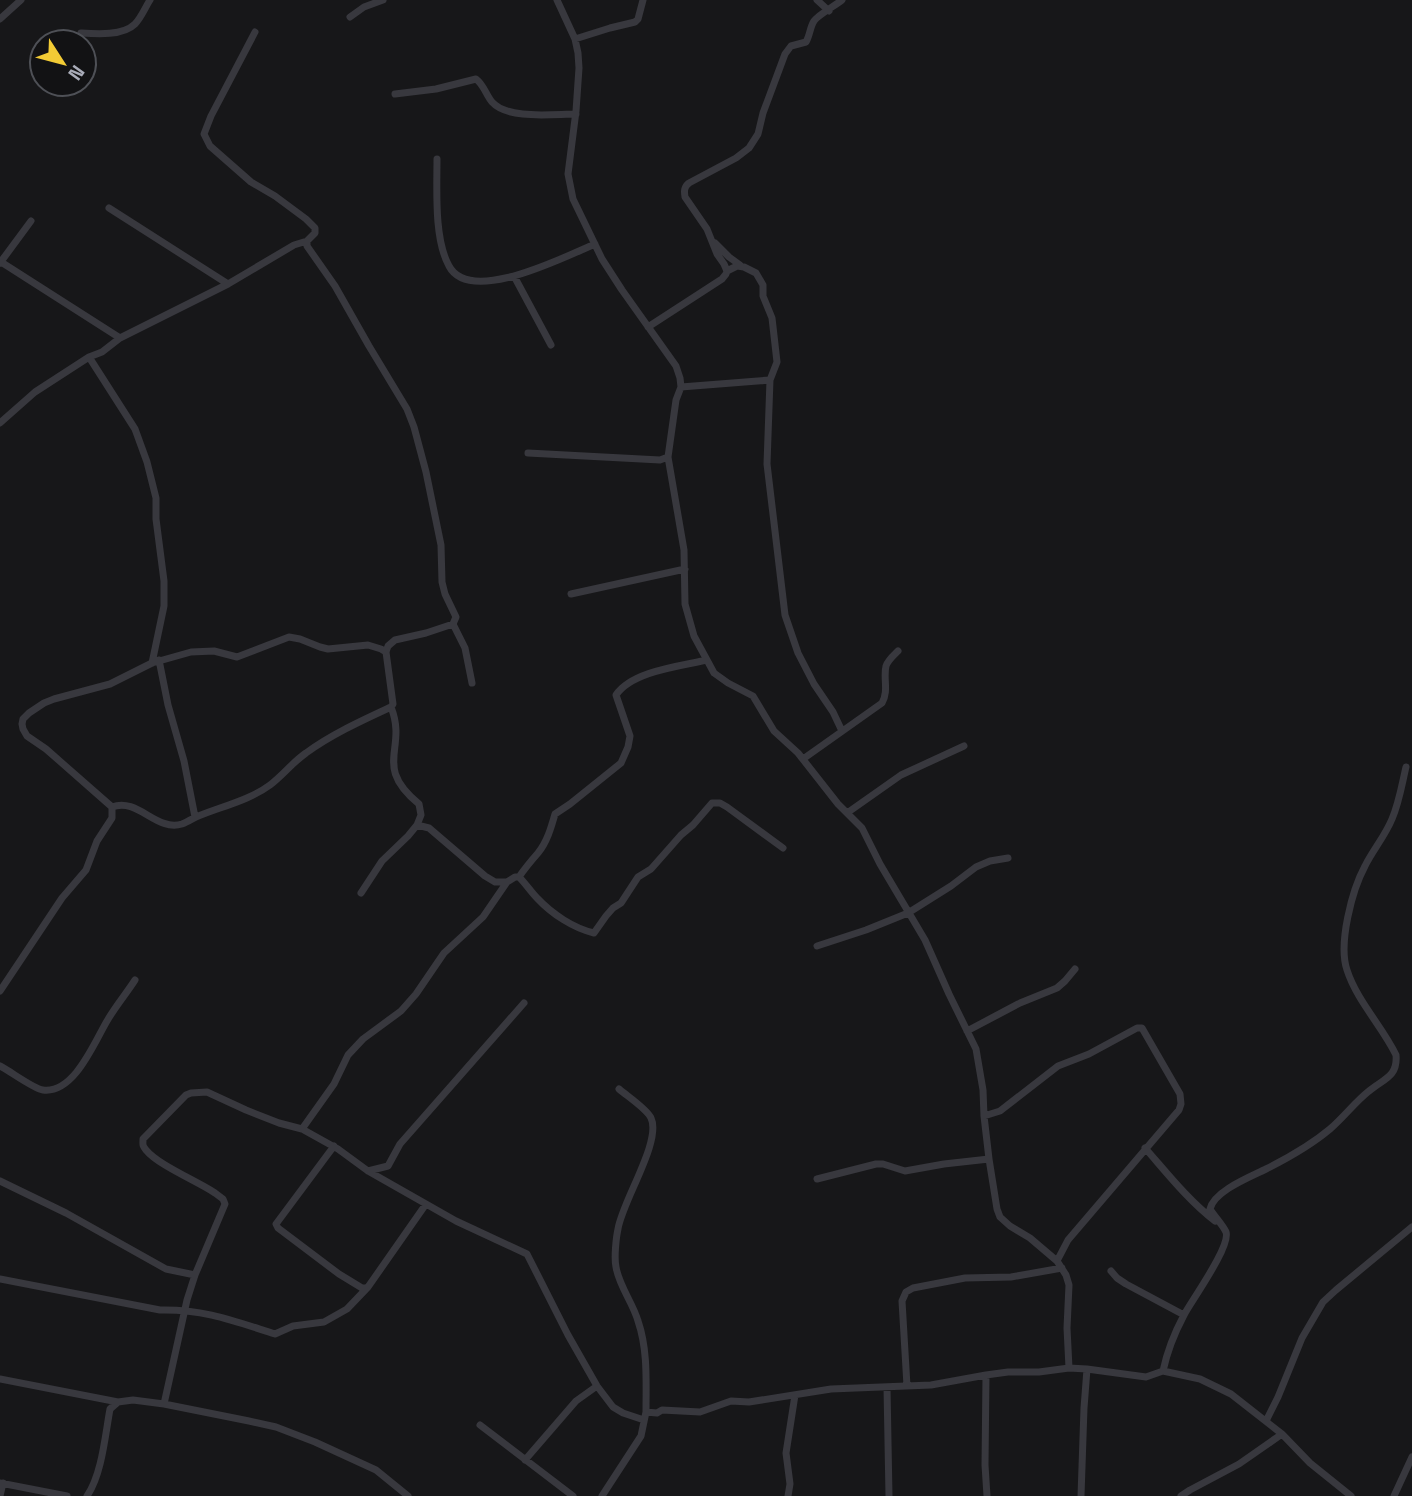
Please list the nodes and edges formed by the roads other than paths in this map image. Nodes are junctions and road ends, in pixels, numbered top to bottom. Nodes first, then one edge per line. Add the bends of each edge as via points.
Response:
1 (21, 0) edge
2 (150, 0) edge
3 (383, 0) edge
4 (557, 0) edge
5 (643, 0) edge
6 (817, 0) edge
7 (842, 0) edge
8 (829, 11) junction
9 (350, 17) dead end
10 (0, 19) edge
11 (255, 32) dead end
12 (98, 35) edge
13 (575, 39) junction
14 (396, 94) dead end
15 (576, 114) junction
16 (437, 159) dead end
17 (109, 208) dead end
18 (31, 220) dead end
19 (711, 240) junction
20 (307, 241) junction
21 (594, 244) junction
22 (1, 262) edge
23 (744, 267) junction
24 (727, 271) junction
25 (514, 276) junction
26 (228, 284) junction
27 (648, 327) junction
28 (120, 338) junction
29 (551, 345) dead end
30 (89, 357) junction
31 (770, 380) junction
32 (681, 387) junction
33 (0, 423) edge
34 (528, 453) dead end
35 (668, 457) junction
36 (685, 569) junction
37 (572, 594) dead end
38 (453, 624) junction
39 (898, 651) dead end
40 (386, 652) junction
41 (707, 660) junction
42 (155, 661) junction
43 (472, 683) dead end
44 (391, 707) junction
45 (842, 731) junction
46 (964, 746) dead end
47 (803, 759) junction
48 (1406, 767) dead end
49 (112, 807) junction
50 (847, 813) junction
51 (195, 817) junction
52 (417, 825) junction
53 (783, 848) dead end
54 (1007, 858) dead end
55 (519, 877) junction
56 (507, 882) junction
57 (361, 893) dead end
58 (908, 913) junction
59 (817, 946) dead end
60 (1074, 969) dead end
61 (135, 980) dead end
62 (0, 991) edge
63 (524, 1003) dead end
64 (967, 1031) junction
65 (0, 1066) edge
66 (619, 1090) dead end
67 (984, 1116) junction
68 (302, 1129) junction
69 (334, 1146) junction
70 (1145, 1148) junction
71 (989, 1159) junction
72 (368, 1171) junction
73 (817, 1180) dead end
74 (1, 1182) edge
75 (426, 1204) junction
76 (1220, 1225) junction
77 (1412, 1227) edge
78 (1059, 1264) junction
79 (1111, 1271) dead end
80 (195, 1275) junction
81 (0, 1279) edge
82 (365, 1288) junction
83 (184, 1310) junction
84 (1184, 1315) junction
85 (1069, 1368) junction
86 (1087, 1369) junction
87 (1163, 1371) junction
88 (986, 1375) junction
89 (0, 1379) edge
90 (597, 1386) junction
91 (906, 1386) junction
92 (887, 1387) junction
93 (795, 1395) junction
94 (118, 1402) junction
95 (164, 1404) junction
96 (645, 1416) junction
97 (1265, 1421) junction
98 (480, 1424) dead end
99 (1282, 1434) junction
100 (1412, 1457) edge
101 (525, 1460) junction
102 (1, 1483) edge
103 (1346, 1495) edge
104 (0, 1496) edge
105 (67, 1496) edge
106 (88, 1496) edge
107 (408, 1496) edge
108 (573, 1496) edge
109 (602, 1496) edge
110 (788, 1496) edge
111 (889, 1496) edge
112 (987, 1496) edge
113 (1081, 1496) edge
114 (1181, 1496) edge
115 (1394, 1496) edge

1 - 10 street
2 - 12 street via 129,28
3 - 9 street
4 - 13 street
5 - 13 street via 635,22
6 - 8 street
7 - 8 street
8 - 19 street via 814,22 806,42 791,46 785,54 749,148 685,187 685,197
11 - 20 street via 204,134 210,146 251,182 313,225 315,233
13 - 15 street via 579,68
14 - 15 street via 476,79 503,110
15 - 21 street via 568,181
16 - 25 street via 438,224 449,268 477,283
17 - 26 street
18 - 22 street
19 - 23 street
19 - 24 street
20 - 26 street
20 - 38 street via 414,427 441,545 442,582 456,617
21 - 25 street
21 - 27 street
22 - 28 street
23 - 24 street
23 - 31 street via 760,279 772,318 777,362
24 - 27 street via 722,279
25 - 29 street
26 - 28 street
27 - 32 street via 676,366
28 - 30 street
30 - 33 street via 35,392
30 - 42 street via 135,429 156,498 164,606
31 - 32 street
31 - 45 street via 767,464 785,615 798,653
32 - 35 street
34 - 35 street
35 - 36 street
36 - 37 street
36 - 41 street via 685,604
38 - 40 street via 395,640
38 - 43 street via 465,648
39 - 45 street via 887,662 882,703
40 - 42 street via 368,645 320,648 289,638 237,657 191,652
40 - 44 street
41 - 47 street via 720,678 752,696 774,731
41 - 55 street via 652,672 620,689 616,695 630,736 621,763 555,814 544,844
42 - 49 street via 110,684 44,703 23,719 27,736
42 - 51 street
44 - 51 street via 306,752 269,786
44 - 52 street via 397,730 394,773 419,804
45 - 47 street
46 - 50 street via 901,775
47 - 50 street
48 - 76 street via 1392,818 1359,882 1343,951 1349,976 1395,1055 1395,1069 1315,1141 1217,1196 1210,1209
49 - 51 street via 124,804 166,824 182,824
49 - 62 street via 112,818 86,870 61,898
50 - 58 street via 866,834
52 - 56 street via 429,828 485,877
52 - 57 street via 382,860
53 - 55 street via 727,807 712,803 651,869 638,877 594,933 569,923 540,902
54 - 58 street via 976,867
55 - 56 street
56 - 68 street via 483,918 444,953 401,1011 348,1055
58 - 59 street
58 - 64 street
60 - 64 street via 1057,988
61 - 65 street via 66,1083 42,1090
63 - 72 street via 400,1144 388,1166
64 - 67 street via 976,1049
66 - 96 street via 652,1119 645,1161 618,1229 615,1266 639,1321 644,1346
67 - 70 street via 1000,1111 1058,1066 1142,1028 1181,1094 1179,1110
67 - 71 street
68 - 69 street
68 - 80 street via 200,1092 186,1095 146,1135 143,1145 156,1159 204,1186 225,1204
69 - 72 street
69 - 82 street via 276,1224 339,1274
70 - 76 street via 1180,1189
70 - 78 street via 1068,1240
71 - 73 street via 905,1171 876,1164
71 - 78 street via 1000,1217
72 - 75 street
74 - 80 street via 166,1269
75 - 82 street
75 - 90 street via 527,1254
76 - 84 street via 1226,1231 1225,1244
77 - 97 street via 1323,1302 1301,1338
78 - 85 street via 1069,1285
78 - 91 street via 1012,1277 965,1278 906,1292 902,1301
79 - 84 street
80 - 83 street
81 - 83 street via 159,1310
82 - 83 street via 347,1310 324,1322 275,1334
83 - 95 street
84 - 87 street
85 - 86 street
85 - 88 street
86 - 87 street via 1146,1377
86 - 113 street
87 - 97 street via 1213,1385
88 - 91 street
88 - 112 street
89 - 94 street
90 - 96 street via 613,1407
90 - 101 street via 576,1401
91 - 92 street
92 - 93 street
92 - 111 street
93 - 96 street via 731,1401 700,1412 662,1410
93 - 110 street via 786,1453
94 - 95 street
94 - 106 street via 110,1409 98,1471
95 - 107 street via 276,1427 376,1470
96 - 109 street via 638,1442
97 - 99 street
98 - 101 street
99 - 103 street
99 - 114 street via 1240,1464
100 - 115 street
101 - 108 street
102 - 104 street
102 - 105 street

